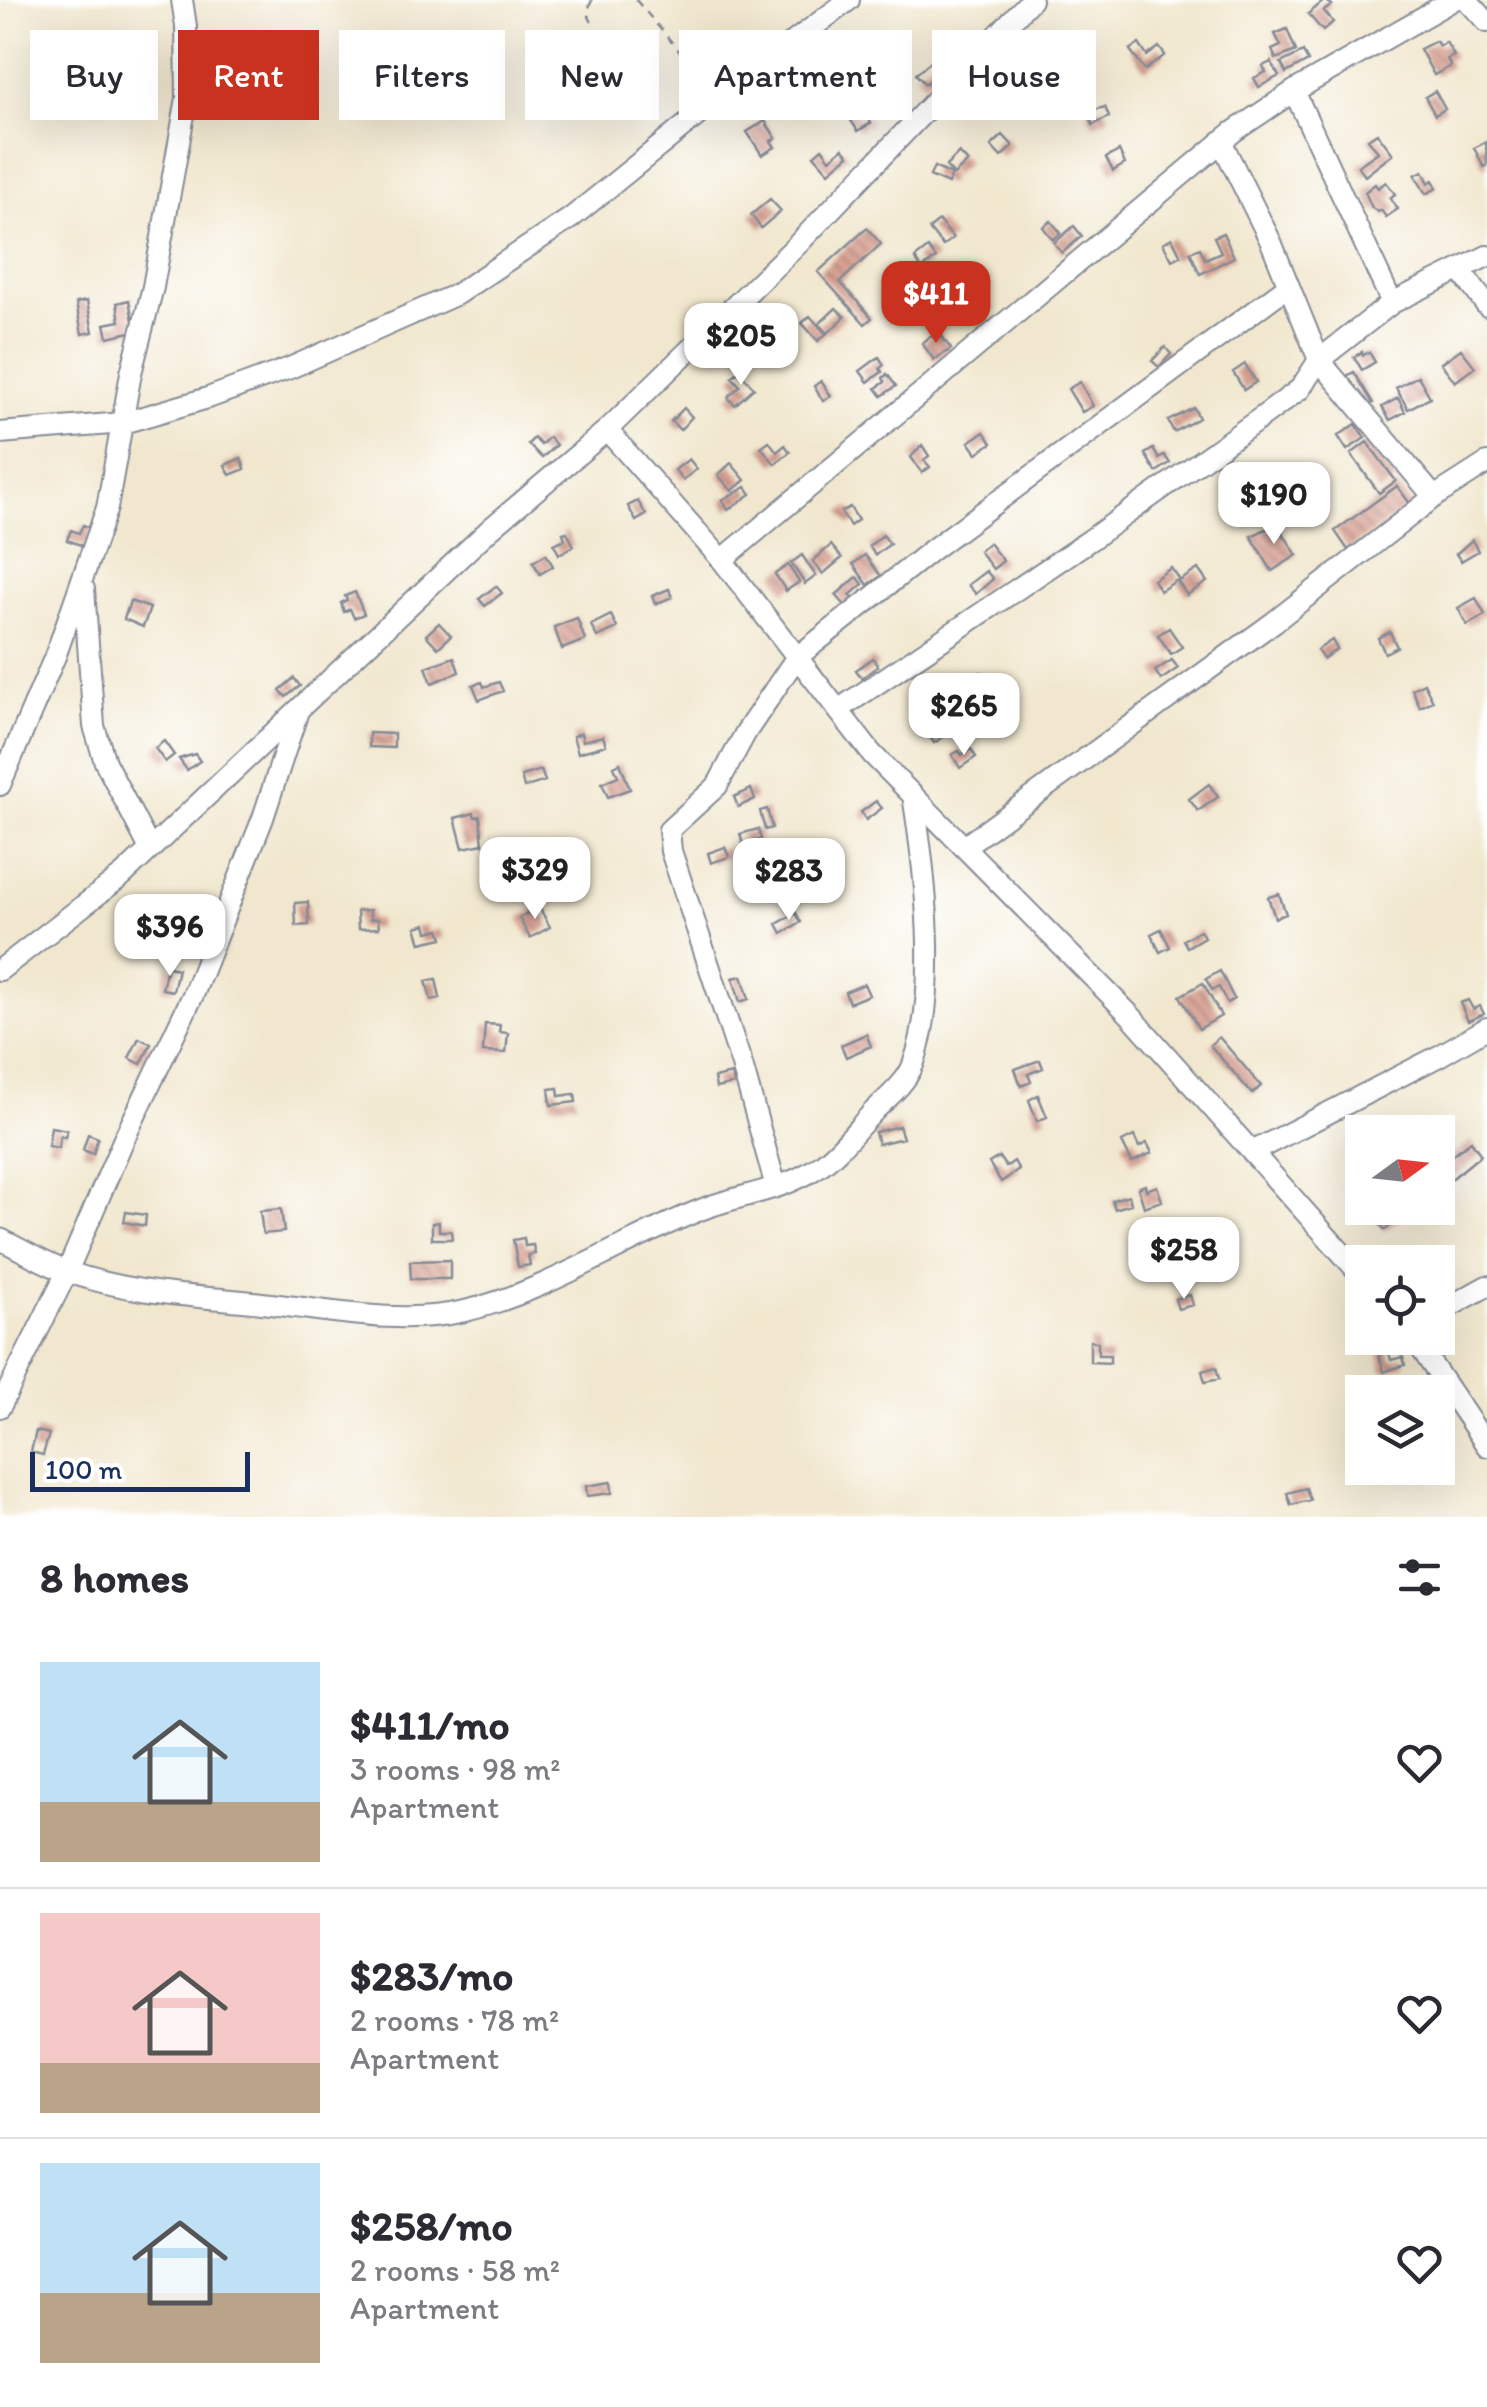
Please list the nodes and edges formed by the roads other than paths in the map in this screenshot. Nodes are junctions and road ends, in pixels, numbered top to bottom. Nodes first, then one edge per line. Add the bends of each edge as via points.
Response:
1 (182, 0) edge
2 (849, 0) edge
3 (1031, 0) edge
4 (1453, 0) edge
5 (1467, 0) edge
6 (1487, 22) edge
7 (1294, 91) junction
8 (1221, 141) junction
9 (1487, 256) edge
10 (1460, 270) junction
11 (1288, 286) junction
12 (1392, 303) junction
13 (1487, 306) edge
14 (1319, 360) junction
15 (123, 423) junction
16 (607, 430) junction
17 (0, 434) edge
18 (1487, 462) edge
19 (1434, 498) junction
20 (722, 560) junction
21 (83, 580) junction
22 (796, 658) junction
23 (298, 710) junction
24 (838, 710) junction
25 (0, 785) edge
26 (913, 794) junction
27 (965, 846) junction
28 (150, 849) junction
29 (0, 970) edge
30 (1487, 1028) edge
31 (1252, 1152) junction
32 (776, 1188) junction
33 (0, 1239) edge
34 (1345, 1257) edge
35 (67, 1272) junction
36 (1487, 1286) edge
37 (1455, 1304) edge
38 (1425, 1355) edge
39 (0, 1407) edge
40 (1487, 1446) edge

1 - 15 street via 187,98
2 - 15 street via 570,218 457,294 290,368
3 - 16 street via 798,244
4 - 7 street
5 - 6 street
7 - 8 street
7 - 12 street
8 - 11 street
8 - 20 street
9 - 10 street
10 - 12 street
10 - 13 street
11 - 14 street
11 - 22 street
12 - 14 street
14 - 19 street
14 - 24 street via 1300,389 1277,406
15 - 17 street
15 - 21 street via 107,508
16 - 20 street
16 - 23 street
18 - 19 street
19 - 27 street
20 - 22 street
21 - 25 street
21 - 28 street via 94,726
22 - 24 street
22 - 32 street via 717,786 668,837
23 - 28 street
23 - 35 street via 216,943
24 - 26 street
26 - 27 street
26 - 32 street via 927,938 924,1013 912,1067 818,1167
27 - 31 street
28 - 29 street
30 - 31 street
31 - 34 street
32 - 35 street via 707,1208 545,1284 441,1314 381,1316 161,1293
33 - 35 street
35 - 39 street
36 - 37 street
38 - 40 street

